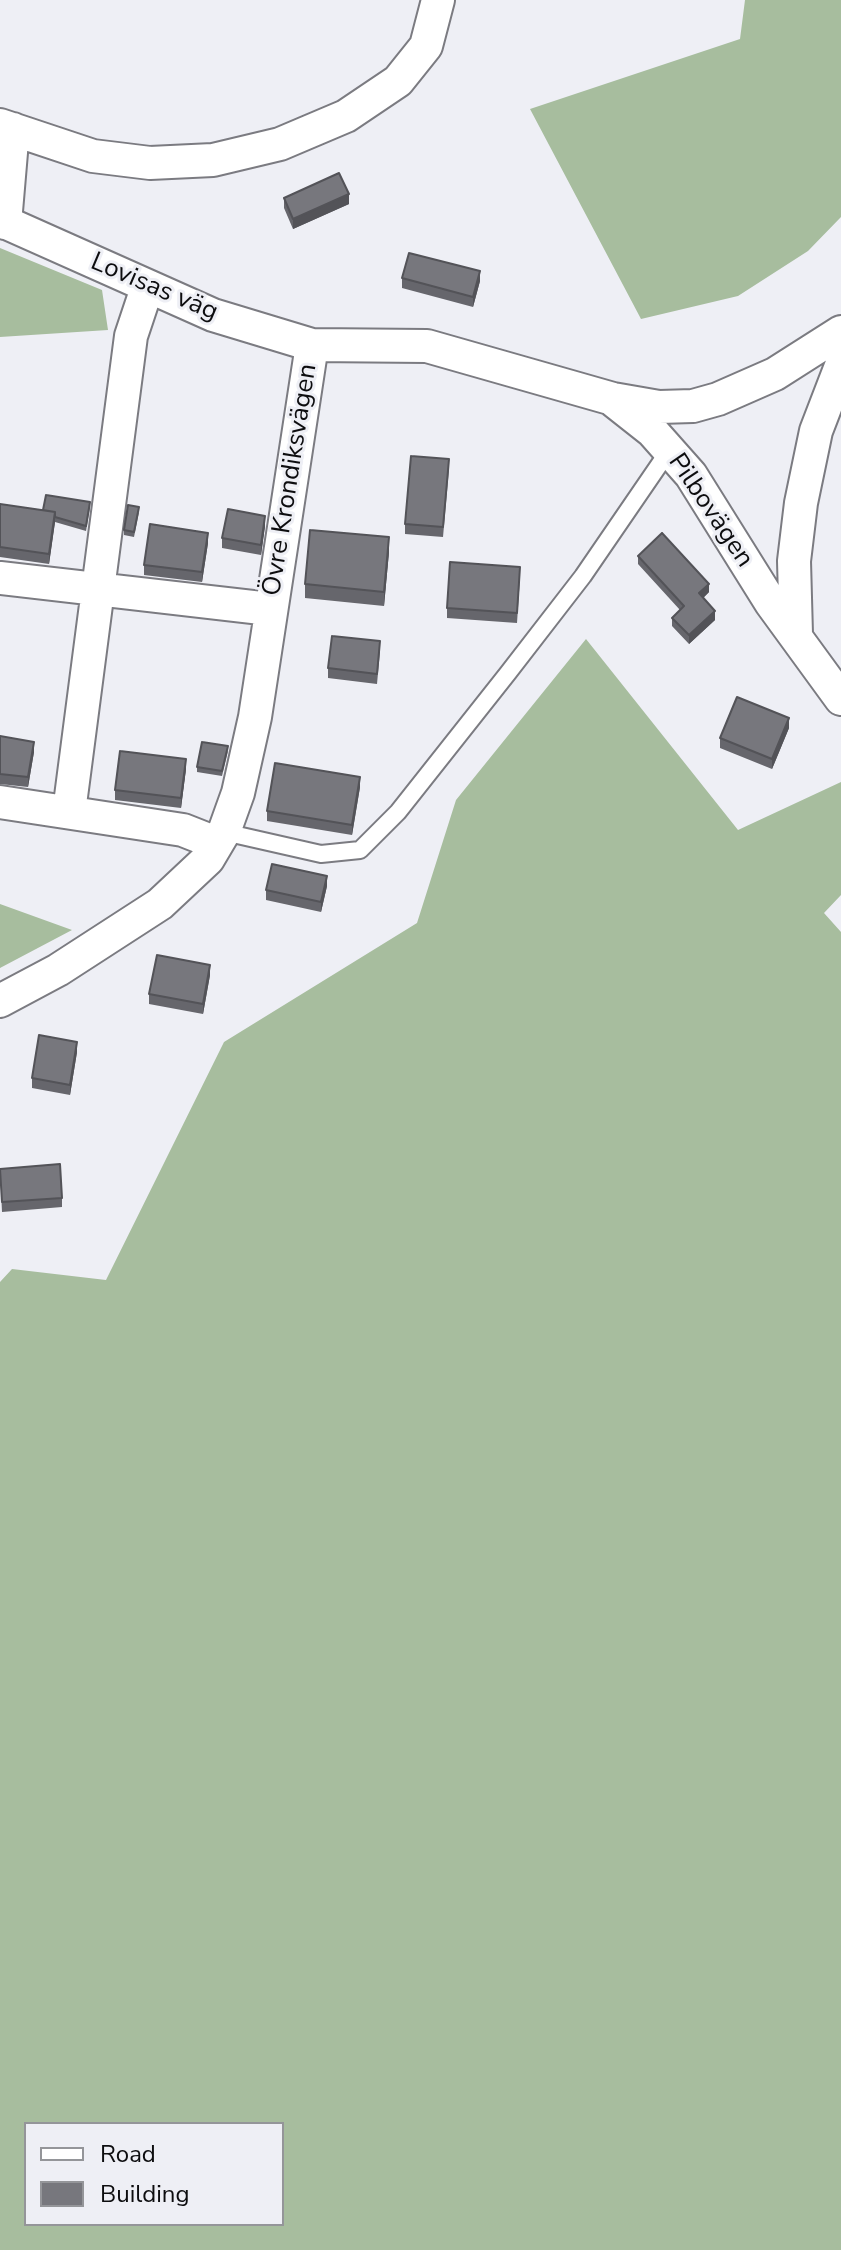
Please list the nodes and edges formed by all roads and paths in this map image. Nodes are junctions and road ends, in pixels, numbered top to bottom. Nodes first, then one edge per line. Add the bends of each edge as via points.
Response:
1 (438, 0) edge
2 (6, 127) edge
3 (3, 221) edge
4 (147, 288) junction
5 (841, 332) edge
6 (312, 345) junction
7 (841, 366) edge
8 (613, 399) junction
9 (670, 449) junction
10 (0, 578) edge
11 (96, 590) junction
12 (270, 609) junction
13 (796, 634) junction
14 (836, 687) edge
15 (0, 802) edge
16 (69, 812) junction
17 (220, 838) junction
18 (0, 1001) edge

1 - 2 street via 426,46 398,81 346,116 280,144 213,160 150,163 93,156
2 - 3 street
3 - 4 street, Lovisas väg
4 - 6 street, Lovisas väg
4 - 11 street via 131,336
5 - 8 street, Övre Krondiksvägen via 775,374 718,399 659,407
6 - 8 street, Övre Krondiksvägen via 436,348
6 - 12 street, Övre Krondiksvägen
7 - 13 street, Pilbovägen via 816,431 801,503 794,561
8 - 9 street, Pilbovägen
9 - 13 street, Pilbovägen
9 - 17 lane via 583,576 398,812 360,850 321,854
10 - 11 street
11 - 12 street
11 - 16 street
12 - 17 street, Övre Krondiksvägen via 247,758
13 - 14 street, Pilbovägen
15 - 16 street
16 - 17 street
17 - 18 street, Övre Krondiksvägen via 186,883 160,904

